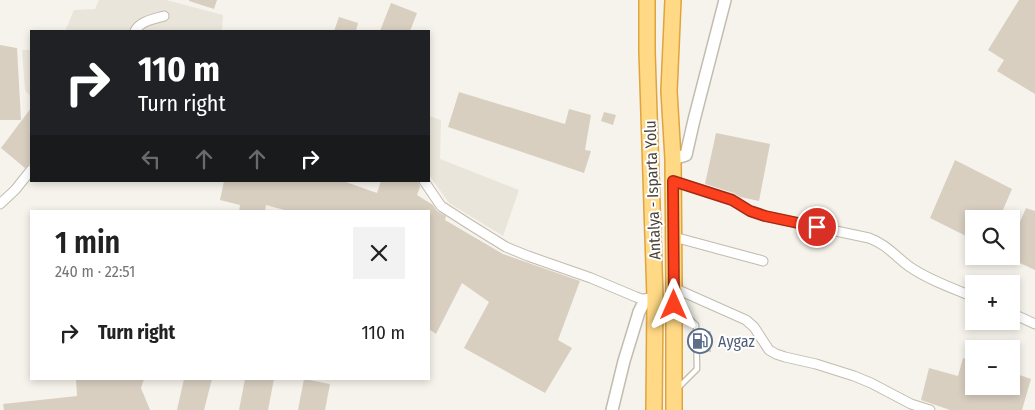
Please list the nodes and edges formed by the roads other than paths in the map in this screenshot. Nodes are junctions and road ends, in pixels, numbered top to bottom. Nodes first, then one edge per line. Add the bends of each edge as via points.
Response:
1 (648, 0) edge
2 (673, 0) edge
3 (725, 0) edge
4 (164, 16) dead end
5 (135, 30) edge
6 (673, 159) junction
7 (30, 171) edge
8 (673, 181) junction
9 (425, 182) edge
10 (0, 204) edge
11 (674, 237) junction
12 (763, 261) dead end
13 (674, 288) junction
14 (965, 293) edge
15 (650, 299) junction
16 (674, 305) junction
17 (1020, 317) edge
18 (1035, 324) edge
19 (674, 391) junction
20 (612, 410) edge
21 (654, 410) edge
22 (674, 410) edge
23 (930, 410) edge

1 - 15 highway, Antalya - Isparta Yolu
2 - 6 highway, Antalya - Isparta Yolu via 669,92
3 - 6 street via 686,155
4 - 5 street via 137,26
6 - 8 highway, Antalya - Isparta Yolu
7 - 10 street
8 - 11 highway, Antalya - Isparta Yolu
8 - 14 street via 732,200 765,216 869,238 884,245 928,278
9 - 15 street via 441,206 506,247 636,297
11 - 12 street
11 - 13 highway, Antalya - Isparta Yolu
13 - 16 highway, Antalya - Isparta Yolu
13 - 23 street via 746,320 769,350 776,354 854,376
15 - 20 street via 639,312
15 - 21 highway, Antalya - Isparta Yolu
16 - 19 highway, Antalya - Isparta Yolu
16 - 19 lane via 696,325 696,369
17 - 18 street
19 - 22 highway, Antalya - Isparta Yolu

